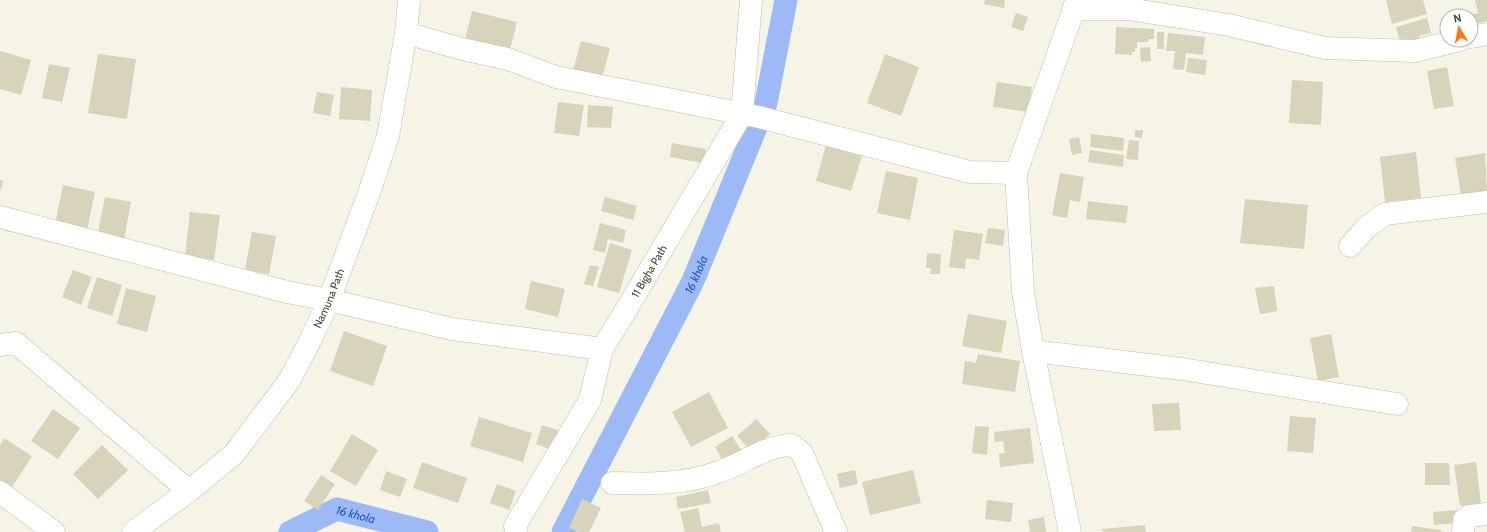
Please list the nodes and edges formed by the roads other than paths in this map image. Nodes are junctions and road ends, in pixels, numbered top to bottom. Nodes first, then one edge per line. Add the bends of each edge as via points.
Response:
1 (409, 0) edge
2 (751, 0) edge
3 (1075, 4) edge
4 (406, 33) junction
5 (1439, 45) edge
6 (750, 116) junction
7 (1016, 173) junction
8 (1487, 202) edge
9 (0, 217) edge
10 (1350, 246) dead end
11 (329, 300) junction
12 (0, 345) edge
13 (602, 349) junction
14 (1033, 351) junction
15 (1397, 404) dead end
16 (612, 483) dead end
17 (189, 491) junction
18 (0, 492) edge
19 (1487, 514) edge
20 (54, 532) edge
21 (133, 532) edge
22 (516, 532) edge
23 (836, 532) edge
24 (1070, 532) edge
25 (1463, 532) edge

1 - 4 street, Namuna Path
2 - 6 street, 11 Bigha Path
3 - 5 street via 1144,11 1229,25 1325,48 1415,51
3 - 7 street
4 - 6 street via 508,59 556,76
4 - 11 street, Namuna Path via 388,136
6 - 7 street via 970,172
6 - 13 street, 11 Bigha Path
7 - 14 street via 1023,292
8 - 10 street via 1385,214 1367,227
9 - 11 street via 287,292
11 - 13 street via 452,329
11 - 17 street, Namuna Path via 289,381 234,454
12 - 17 street via 16,343
13 - 22 street, 11 Bigha Path via 590,400 515,526
14 - 15 street via 1182,369
14 - 24 street
16 - 23 street via 664,483 688,480 721,471 779,445 792,445 802,454
17 - 21 street, Namuna Path
18 - 20 street
19 - 25 street via 1470,516 1464,520

